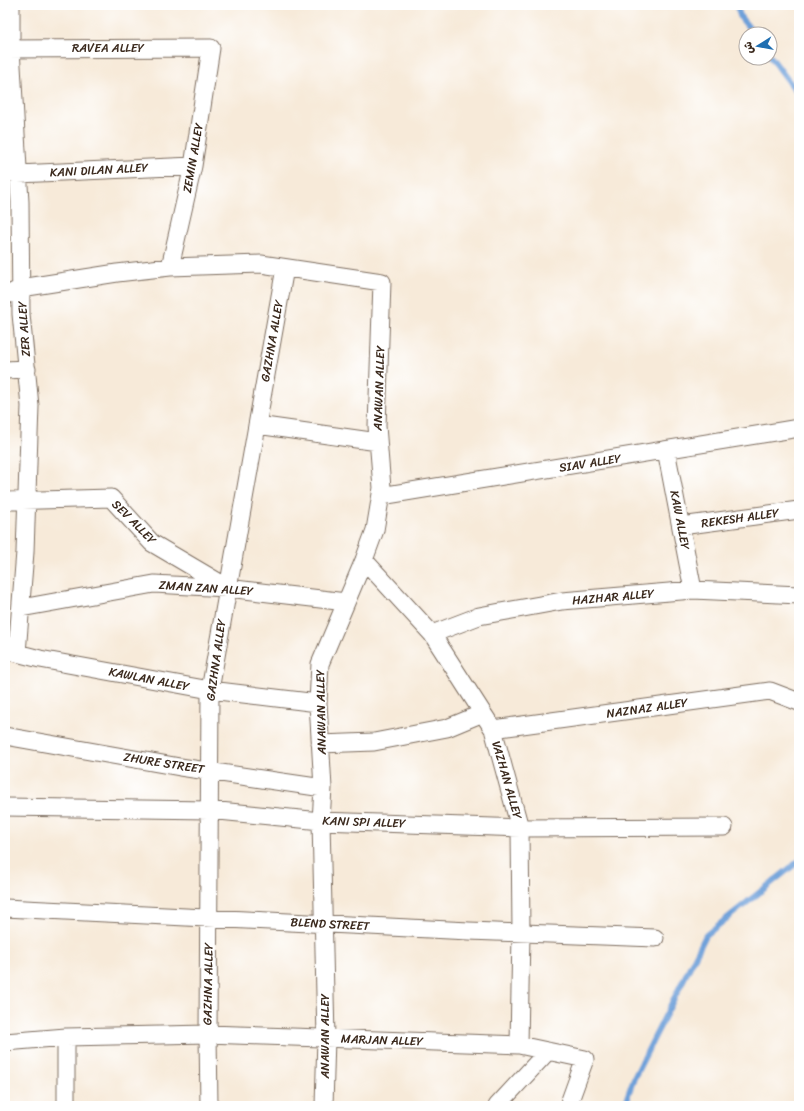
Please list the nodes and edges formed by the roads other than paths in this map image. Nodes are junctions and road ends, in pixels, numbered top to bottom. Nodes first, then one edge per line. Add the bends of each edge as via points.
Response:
1 (11, 5) edge
2 (211, 48) joint
3 (8, 49) edge
4 (192, 166) junction
5 (12, 173) edge
6 (170, 267) junction
7 (285, 268) junction
8 (21, 288) junction
9 (5, 296) edge
10 (27, 369) junction
11 (5, 370) edge
12 (257, 425) junction
13 (799, 428) edge
14 (378, 442) junction
15 (666, 450) junction
16 (381, 496) junction
17 (5, 501) edge
18 (27, 501) junction
19 (799, 510) edge
20 (681, 526) junction
21 (364, 560) junction
22 (227, 588) junction
23 (693, 590) junction
24 (799, 595) edge
25 (346, 602) junction
26 (21, 608) junction
27 (432, 634) junction
28 (11, 652) edge
29 (210, 690) junction
30 (799, 702) edge
31 (318, 703) junction
32 (483, 712) junction
33 (493, 729) junction
34 (5, 736) edge
35 (320, 744) junction
36 (210, 771) junction
37 (323, 788) junction
38 (5, 807) edge
39 (210, 810) junction
40 (321, 821) junction
41 (724, 827) dead end
42 (520, 828) junction
43 (5, 908) edge
44 (209, 918) junction
45 (323, 924) junction
46 (521, 933) junction
47 (655, 938) dead end
48 (208, 1034) junction
49 (66, 1037) junction
50 (326, 1038) junction
51 (5, 1042) edge
52 (519, 1045) junction
53 (548, 1052) junction
54 (66, 1106) edge
55 (209, 1106) edge
56 (324, 1106) edge
57 (497, 1106) edge
58 (568, 1106) edge

1 - 3 street, ZER ALLEY
2 - 3 street, RAVEA ALLEY
2 - 4 street, ZEMIN ALLEY
3 - 5 street, ZER ALLEY
4 - 5 street, KANI DILAN ALLEY
4 - 6 street, ZEMIN ALLEY
5 - 8 street, ZER ALLEY
6 - 7 street via 261,264
6 - 8 street
7 - 12 street, GAZHNA ALLEY
7 - 14 street, ANAWAN ALLEY via 382,282 376,426
8 - 9 street
8 - 10 street, ZER ALLEY
10 - 11 street
10 - 18 street, ZER ALLEY via 30,406
12 - 14 street
12 - 22 street, GAZHNA ALLEY
13 - 15 street, SIAV ALLEY
14 - 16 street, ANAWAN ALLEY
15 - 16 street, SIAV ALLEY
15 - 20 street, KAW ALLEY
16 - 21 street, ANAWAN ALLEY via 375,530
17 - 18 street, SEV ALLEY
18 - 22 street, SEV ALLEY via 111,498 152,543
18 - 26 street, ZER ALLEY
19 - 20 street, REKESH ALLEY
20 - 23 street, KAW ALLEY
21 - 25 street, ANAWAN ALLEY
21 - 27 street, VAZHAN ALLEY
22 - 25 street, ZMAN ZAN ALLEY
22 - 26 street, ZMAN ZAN ALLEY via 154,584
22 - 29 street, GAZHNA ALLEY
23 - 24 street, HAZHAR ALLEY
23 - 27 street, HAZHAR ALLEY via 562,601 479,616
25 - 31 street, ANAWAN ALLEY via 320,664
26 - 28 street, ZER ALLEY
27 - 32 street, VAZHAN ALLEY
28 - 29 street, KAWLAN ALLEY
29 - 31 street, KAWLAN ALLEY
29 - 36 street, GAZHNA ALLEY
30 - 33 street, NAZNAZ ALLEY via 770,691
31 - 35 street, ANAWAN ALLEY
32 - 33 street, VAZHAN ALLEY
32 - 35 street via 447,728 374,742
33 - 42 street, VAZHAN ALLEY
34 - 36 street, ZHURE STREET
35 - 37 street, ANAWAN ALLEY
36 - 37 street, ZHURE STREET
36 - 39 street, GAZHNA ALLEY
37 - 40 street, ANAWAN ALLEY
38 - 39 street, KANI SPI ALLEY
39 - 40 street, KANI SPI ALLEY
39 - 44 street, GAZHNA ALLEY
40 - 42 street, KANI SPI ALLEY
40 - 45 street, ANAWAN ALLEY
41 - 42 street, KANI SPI ALLEY
42 - 46 street, VAZHAN ALLEY
43 - 44 street, BLEND STREET
44 - 45 street, BLEND STREET
44 - 48 street, GAZHNA ALLEY
45 - 46 street, BLEND STREET
45 - 50 street, ANAWAN ALLEY
46 - 47 street, BLEND STREET
46 - 52 street, VAZHAN ALLEY
48 - 49 street, MARJAN ALLEY
48 - 50 street, MARJAN ALLEY
48 - 55 street, GAZHNA ALLEY
49 - 51 street, MARJAN ALLEY
49 - 54 street
50 - 52 street, MARJAN ALLEY
50 - 56 street, ANAWAN ALLEY
52 - 53 street, MARJAN ALLEY
53 - 57 street
53 - 58 street, MARJAN ALLEY via 585,1059

